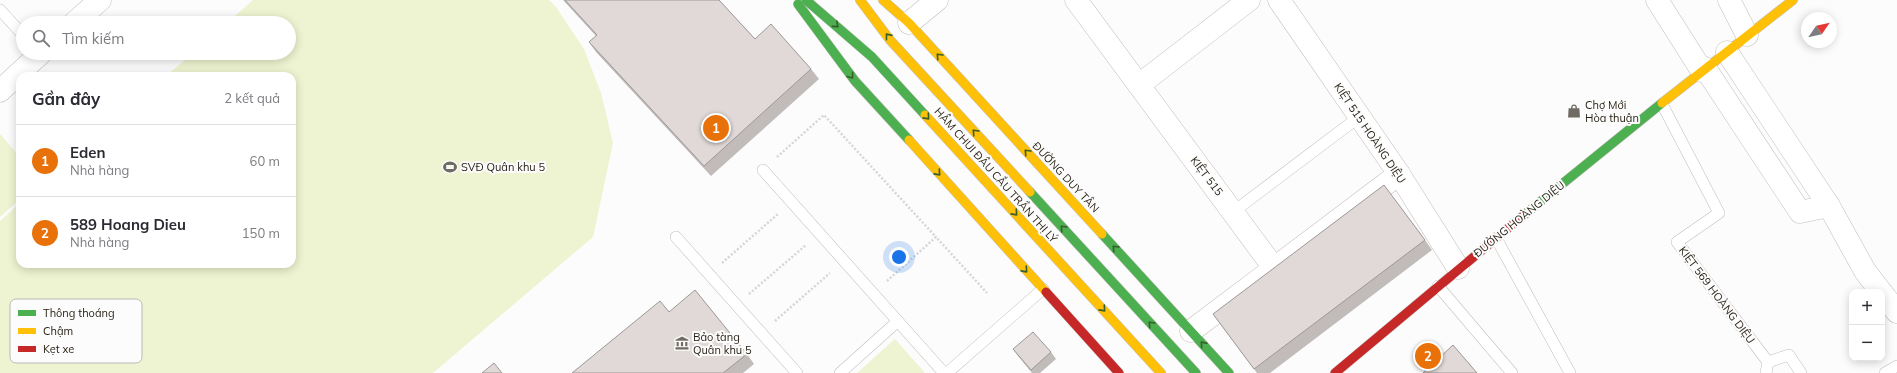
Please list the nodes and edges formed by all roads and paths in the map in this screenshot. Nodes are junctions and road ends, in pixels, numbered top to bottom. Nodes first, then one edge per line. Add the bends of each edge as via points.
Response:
1 (100, 0) edge
2 (795, 0) edge
3 (806, 0) edge
4 (860, 0) edge
5 (883, 0) edge
6 (937, 0) edge
7 (1076, 0) edge
8 (1249, 0) edge
9 (1279, 0) edge
10 (1657, 0) edge
11 (1729, 0) edge
12 (1793, 0) edge
13 (0, 10) edge
14 (82, 16) edge
15 (909, 23) junction
16 (16, 27) edge
17 (1747, 35) junction
18 (1726, 52) junction
19 (33, 60) edge
20 (1704, 70) junction
21 (20, 72) edge
22 (16, 76) edge
23 (1139, 85) junction
24 (0, 91) edge
25 (1662, 104) junction
26 (1359, 116) junction
27 (763, 170) joint
28 (1399, 174) junction
29 (792, 202) junction
30 (1829, 206) junction
31 (1234, 212) junction
32 (819, 233) junction
33 (676, 236) dead end
34 (936, 237) junction
35 (1496, 238) junction
36 (844, 261) junction
37 (1274, 268) junction
38 (1458, 268) junction
39 (709, 274) junction
40 (1438, 286) junction
41 (1043, 289) junction
42 (1880, 289) edge
43 (987, 293) dead end
44 (873, 294) junction
45 (1885, 296) edge
46 (737, 305) junction
47 (1897, 312) edge
48 (898, 321) junction
49 (1191, 331) junction
50 (762, 333) junction
51 (1897, 366) edge
52 (1767, 368) edge
53 (797, 373) edge
54 (840, 373) edge
55 (946, 373) edge
56 (1119, 373) edge
57 (1161, 373) edge
58 (1196, 373) edge
59 (1229, 373) edge
60 (1335, 373) edge
61 (1512, 373) edge
62 (1570, 373) edge
63 (1801, 373) edge
64 (1885, 373) edge

1 - 14 street
2 -> 41 main road via 855,81
3 -> 57 main road, HẦM CHUI ĐẦU CẦU TRẦN THỊ LÝ via 872,57
58 -> 4 main road, HẦM CHUI ĐẦU CẦU TRẦN THỊ LÝ via 890,40
5 - 15 main road, ĐƯỜNG DUY TÂN
6 - 15 street
7 - 23 street, KIỆT 515
8 - 23 street
9 - 26 street, KIỆT 515 HOÀNG DIỆU
10 - 20 street
11 - 17 street
12 - 17 main road, ĐƯỜNG HOÀNG DIỆU
13 - 16 lane
49 -> 15 main road, ĐƯỜNG DUY TÂN
17 - 18 main road, ĐƯỜNG HOÀNG DIỆU
18 - 20 main road, ĐƯỜNG HOÀNG DIỆU
18 - 30 street
19 - 21 street
20 - 25 main road, ĐƯỜNG HOÀNG DIỆU
20 - 30 street via 1800,212
22 - 24 street
23 - 31 street, KIỆT 515
25 - 35 main road, ĐƯỜNG HOÀNG DIỆU
25 - 52 lane, KIỆT 569 HOÀNG DIỆU via 1719,213 1677,242
26 - 28 street, KIỆT 515 HOÀNG DIỆU
26 - 31 lane
27 - 29 lane
27 - 34 path via 824,115
28 - 37 street
28 - 38 street, KIỆT 515 HOÀNG DIỆU
29 - 32 lane
29 - 39 path
30 - 42 street via 1865,271
31 - 37 street, KIỆT 515
32 - 36 lane
32 - 46 path
33 - 39 lane
34 - 43 path
34 - 44 path
35 - 38 main road, ĐƯỜNG HOÀNG DIỆU
35 - 62 lane
36 - 44 lane
36 - 50 path
37 - 49 street
38 - 40 main road, ĐƯỜNG HOÀNG DIỆU
39 - 46 lane
40 - 60 main road, ĐƯỜNG HOÀNG DIỆU
40 - 61 lane
41 - 55 lane
41 - 56 main road
44 - 48 lane
45 - 47 street
46 - 50 lane
48 - 54 lane
48 - 55 lane
59 -> 49 main road, ĐƯỜNG DUY TÂN
50 - 53 lane
51 - 64 lane
52 - 63 lane via 1789,355

